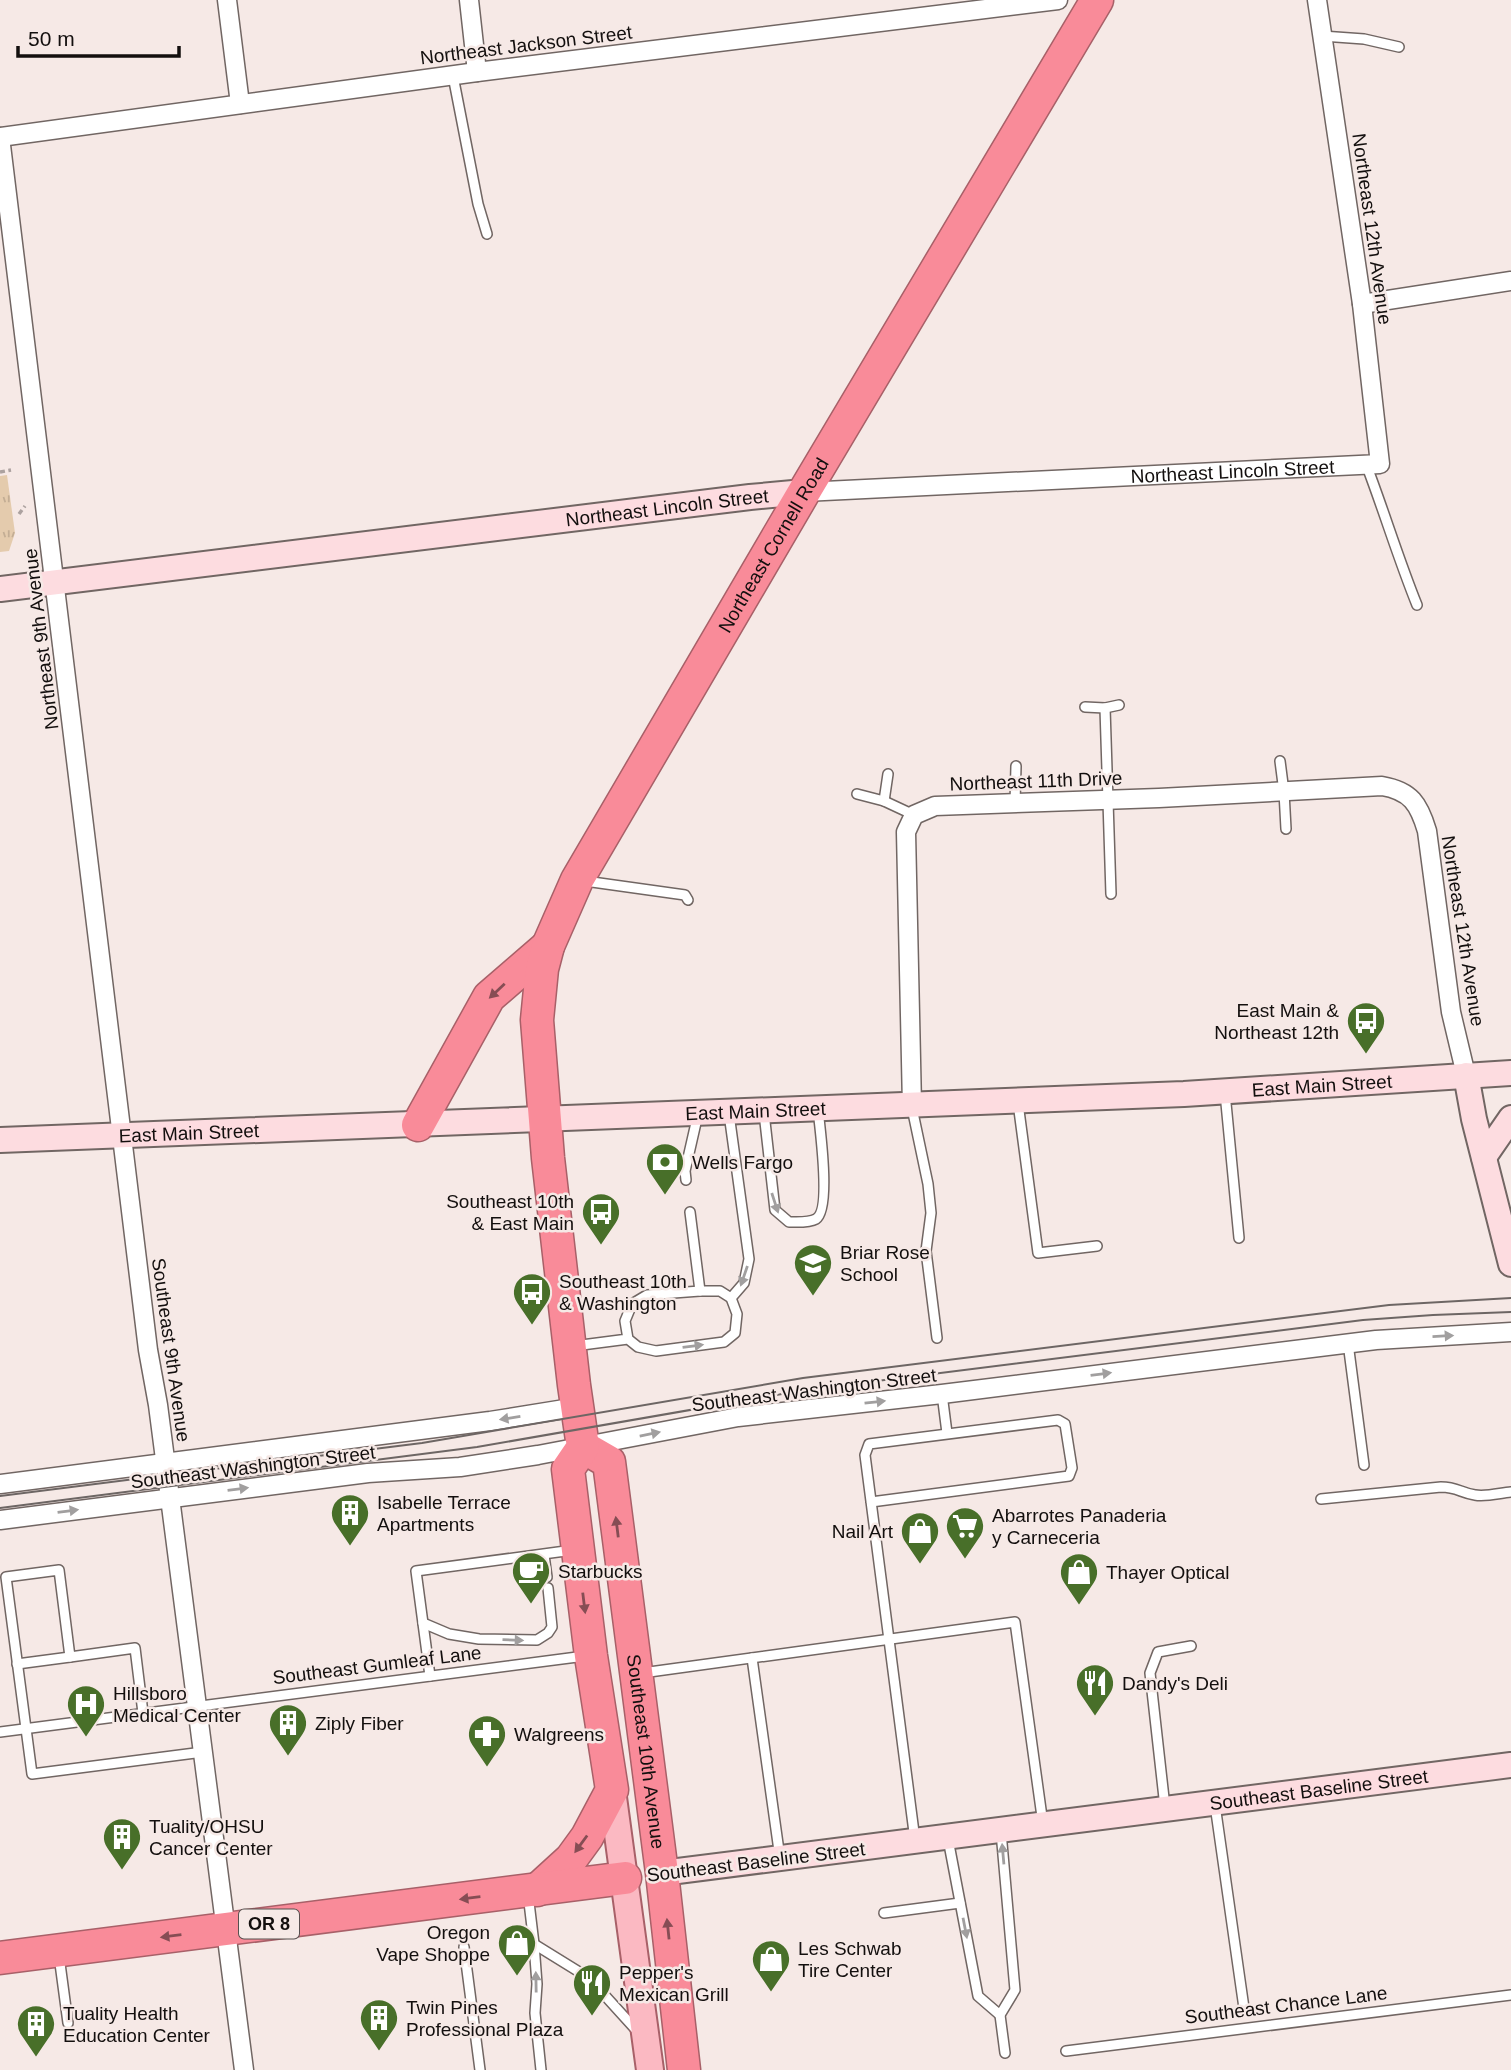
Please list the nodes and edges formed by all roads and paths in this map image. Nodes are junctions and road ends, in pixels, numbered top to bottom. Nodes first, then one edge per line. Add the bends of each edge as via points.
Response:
1 (227, 0) edge
2 (469, 0) edge
3 (1058, 0) edge
4 (1317, 0) edge
5 (1094, 6) edge
6 (931, 8) edge
7 (1322, 36) junction
8 (1399, 47) dead end
9 (477, 72) junction
10 (453, 76) junction
11 (240, 104) junction
12 (0, 136) edge
13 (487, 234) dead end
14 (1511, 281) edge
15 (1362, 304) junction
16 (1373, 464) junction
17 (11, 470) dead end
18 (0, 472) edge
19 (804, 492) junction
20 (55, 582) junction
21 (0, 589) edge
22 (1417, 605) dead end
23 (1119, 705) dead end
24 (1085, 707) dead end
25 (1105, 708) junction
26 (1280, 761) dead end
27 (1016, 766) dead end
28 (888, 774) dead end
29 (1284, 792) junction
30 (857, 794) dead end
31 (1410, 797) joint
32 (1109, 800) junction
33 (884, 802) junction
34 (1015, 803) junction
35 (914, 815) junction
36 (1286, 828) dead end
37 (577, 880) junction
38 (1111, 894) dead end
39 (688, 900) dead end
40 (548, 946) junction
41 (1511, 1073) edge
42 (1466, 1075) junction
43 (1225, 1091) junction
44 (1017, 1102) junction
45 (912, 1106) junction
46 (818, 1109) junction
47 (763, 1112) junction
48 (729, 1113) junction
49 (698, 1114) junction
50 (1511, 1118) edge
51 (544, 1119) junction
52 (418, 1125) junction
53 (123, 1136) junction
54 (0, 1140) edge
55 (1484, 1157) junction
56 (686, 1180) dead end
57 (690, 1212) dead end
58 (1239, 1238) dead end
59 (1097, 1246) dead end
60 (1511, 1264) edge
61 (700, 1292) junction
62 (731, 1298) junction
63 (1511, 1332) edge
64 (628, 1339) junction
65 (937, 1339) dead end
66 (1348, 1343) junction
67 (569, 1347) junction
68 (942, 1394) junction
69 (577, 1407) junction
70 (947, 1433) junction
71 (583, 1447) junction
72 (166, 1464) junction
73 (1364, 1465) dead end
74 (0, 1484) edge
75 (1511, 1492) edge
76 (170, 1498) junction
77 (1321, 1499) dead end
78 (871, 1502) junction
79 (0, 1520) edge
80 (578, 1550) junction
81 (544, 1555) junction
82 (547, 1577) dead end
83 (548, 1588) dead end
84 (423, 1623) junction
85 (887, 1640) junction
86 (1191, 1646) dead end
87 (591, 1656) junction
88 (70, 1657) junction
89 (752, 1658) junction
90 (18, 1664) junction
91 (636, 1674) junction
92 (430, 1676) junction
93 (197, 1706) junction
94 (143, 1713) junction
95 (26, 1729) junction
96 (0, 1732) edge
97 (203, 1752) junction
98 (1511, 1765) edge
99 (612, 1790) junction
100 (1215, 1803) junction
101 (1165, 1809) junction
102 (1043, 1825) junction
103 (1001, 1830) junction
104 (947, 1837) junction
105 (915, 1841) junction
106 (780, 1859) junction
107 (662, 1873) junction
108 (625, 1878) junction
109 (532, 1890) junction
110 (960, 1903) junction
111 (884, 1913) dead end
112 (226, 1929) junction
113 (534, 1944) junction
114 (464, 1947) dead end
115 (58, 1950) junction
116 (0, 1958) edge
117 (1511, 1995) edge
118 (1244, 2007) dead end
119 (1000, 2015) junction
120 (68, 2022) dead end
121 (646, 2040) junction
122 (1066, 2050) dead end
123 (1005, 2053) dead end
124 (244, 2070) edge
125 (480, 2070) edge
126 (541, 2070) edge
127 (650, 2070) edge
128 (684, 2070) edge

1 - 11 street
2 - 9 street
3 - 5 street, Northeast Jackson Street
3 - 6 street, Northeast Jackson Street
4 - 7 street, Northeast 12th Avenue
5 - 19 highway, Northeast Cornell Road
6 - 9 street, Northeast Jackson Street
7 - 8 lane
7 - 15 street, Northeast 12th Avenue
9 - 10 street, Northeast Jackson Street
10 - 11 street, Northeast Jackson Street
10 - 13 lane
11 - 12 street, Northeast Jackson Street
12 - 20 street, Northeast 9th Avenue
14 - 15 street
15 - 16 street, Northeast 12th Avenue
16 - 19 street, Northeast Lincoln Street
16 - 22 lane via 1397,557
17 - 18 path
19 - 20 street, Northeast Lincoln Street
19 - 37 highway, Northeast Cornell Road
20 - 21 street, Northeast Lincoln Street
20 - 53 street, Northeast 9th Avenue
23 - 25 lane
24 - 25 lane
25 - 32 lane
26 - 29 lane
27 - 34 lane
28 - 33 lane
29 - 31 street, Northeast 11th Drive via 1382,786
29 - 32 street, Northeast 11th Drive
29 - 36 lane
30 - 33 lane
31 - 42 street, Northeast 12th Avenue via 1427,831 1451,1012
32 - 34 street, Northeast 11th Drive
32 - 38 lane
33 - 35 lane
34 - 35 street, Northeast 11th Drive via 934,806
35 - 45 street via 906,832
37 - 39 lane via 685,895
37 - 40 highway, Northeast Cornell Road
40 - 51 highway, Northeast Cornell Road via 537,1020
40 -> 52 highway via 489,998
41 - 42 street, East Main Street
42 - 43 street, East Main Street
42 - 55 street
43 - 44 street, East Main Street
43 - 58 lane
44 - 45 street, East Main Street
44 - 59 lane via 1038,1253
45 - 46 street, East Main Street
45 - 65 lane via 928,1184 931,1213 926,1251
46 - 47 street, East Main Street
47 -> 46 lane via 775,1210 789,1222 800,1222 816,1219 823,1212
47 - 48 street, East Main Street
48 - 49 street, East Main Street
48 -> 62 lane via 749,1259 744,1283
49 - 51 street, East Main Street
49 - 56 lane
50 - 55 street
51 - 52 street, East Main Street
51 - 67 highway
52 - 53 street, East Main Street
53 - 54 street, East Main Street
53 - 72 street, Southeast 9th Avenue
55 - 60 street
57 - 61 lane
61 - 62 lane via 720,1290
61 - 64 lane via 647,1295 632,1304 625,1321
64 -> 62 lane via 656,1351 724,1342 734,1334 737,1314
66 -> 63 street, Southeast Washington Street
64 - 67 lane
68 -> 66 street, Southeast Washington Street
66 - 73 lane
67 - 69 highway
68 - 70 lane
71 -> 68 street, Southeast Washington Street via 738,1417
69 - 71 highway
69 -> 72 street, Southeast Washington Street
70 - 78 lane via 869,1444 865,1455
70 - 78 lane via 1058,1420 1065,1424 1072,1468 1069,1476
76 -> 71 street, Southeast Washington Street via 368,1473 460,1467
71 - 80 highway, Southeast 10th Avenue via 568,1469
91 -> 71 highway, Southeast 10th Avenue via 609,1462
72 - 74 street, Southeast Washington Street
72 - 76 street, Southeast 9th Avenue
75 - 77 lane via 1478,1496 1441,1486
79 -> 76 street, Southeast Washington Street
76 - 93 street, Southeast 9th Avenue
78 - 85 lane
80 - 81 lane
80 -> 87 highway, Southeast 10th Avenue
81 - 82 lane
81 - 84 lane via 416,1571
84 -> 83 lane via 479,1639 537,1640 552,1627
84 - 92 lane
85 - 89 lane
85 - 102 lane via 1015,1622
85 - 105 lane
86 - 101 lane via 1158,1652 1150,1673
87 - 92 lane, Southeast Gumleaf Lane
87 - 99 highway, Southeast 10th Avenue
88 - 90 lane
88 - 90 lane via 59,1570 6,1577
88 - 94 lane via 135,1648
89 - 91 lane
89 - 106 lane
90 - 95 lane
91 - 107 highway, Southeast 10th Avenue
92 - 93 lane, Southeast Gumleaf Lane
93 - 94 lane, Southeast Gumleaf Lane
93 - 97 street, Southeast 9th Avenue
94 - 95 lane, Southeast Gumleaf Lane
95 - 96 lane, Southeast Gumleaf Lane
95 - 97 lane via 32,1774
97 - 112 street, Southeast 9th Avenue
98 - 100 street, Southeast Baseline Street
99 - 108 main road, Southeast 10th Avenue
99 -> 109 highway via 570,1859
100 - 101 street, Southeast Baseline Street
100 - 118 lane
101 - 102 street, Southeast Baseline Street
102 - 103 street, Southeast Baseline Street
103 - 104 street, Southeast Baseline Street
119 -> 103 lane via 1015,1990
104 - 105 street, Southeast Baseline Street
104 - 110 lane
105 - 106 street, Southeast Baseline Street
106 - 107 street, Southeast Baseline Street
107 - 108 main road, Southeast Baseline Street / OR 8
128 -> 107 highway, Southeast 10th Avenue
108 - 109 highway, Southeast Baseline Street / OR 8
108 - 121 main road, Southeast 10th Avenue
109 -> 112 highway, Southeast Baseline Street / OR 8
109 - 113 lane
110 - 111 lane
110 -> 119 lane via 978,1996
112 -> 115 highway, Southeast Baseline Street / OR 8
112 - 124 street, Southeast 9th Avenue
113 - 121 lane via 589,1978
126 -> 113 lane
114 - 125 lane
115 - 116 highway, Southeast Baseline Street / OR 8
115 - 120 lane
117 - 122 lane, Southeast Chance Lane
119 - 123 lane
121 - 127 main road, Southeast 10th Avenue

